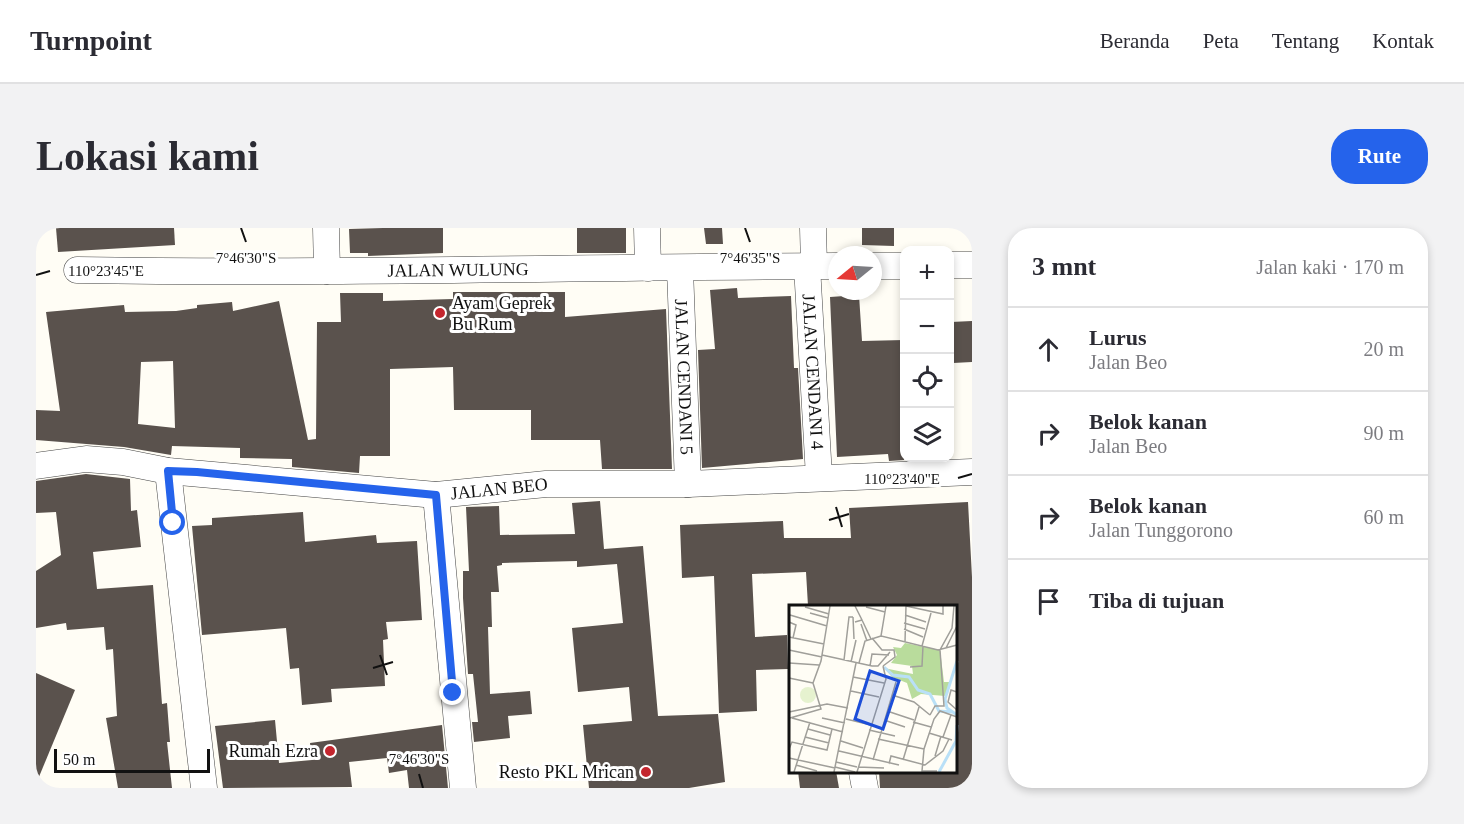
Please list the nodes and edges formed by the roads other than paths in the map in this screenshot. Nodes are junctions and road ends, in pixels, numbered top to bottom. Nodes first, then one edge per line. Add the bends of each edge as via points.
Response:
1 (326, 228) edge
2 (647, 228) edge
3 (813, 228) edge
4 (954, 265) edge
5 (972, 265) edge
6 (820, 266) edge
7 (882, 266) edge
8 (900, 266) edge
9 (648, 268) junction
10 (680, 269) junction
11 (77, 270) dead end
12 (327, 271) junction
13 (36, 466) edge
14 (956, 467) edge
15 (168, 471) junction
16 (819, 477) junction
17 (688, 484) junction
18 (436, 495) junction
19 (862, 773) edge
20 (204, 788) edge
21 (464, 788) edge
22 (865, 788) edge

1 - 12 street
2 - 9 street
3 - 6 street, JALAN CENDANI 4
4 - 5 street
6 - 10 street, JALAN WULUNG
6 - 16 street, JALAN CENDANI 4
7 - 8 street
9 - 10 street, JALAN WULUNG
9 - 12 street, JALAN WULUNG
10 - 17 street, JALAN CENDANI 5
11 - 12 street, JALAN WULUNG
13 - 15 street, JALAN BEO via 86,459
14 - 16 street, JALAN BEO
15 - 18 street, JALAN BEO
15 - 20 street
16 - 17 street, JALAN BEO
17 - 18 street, JALAN BEO via 546,484
18 - 21 street
19 - 22 street

